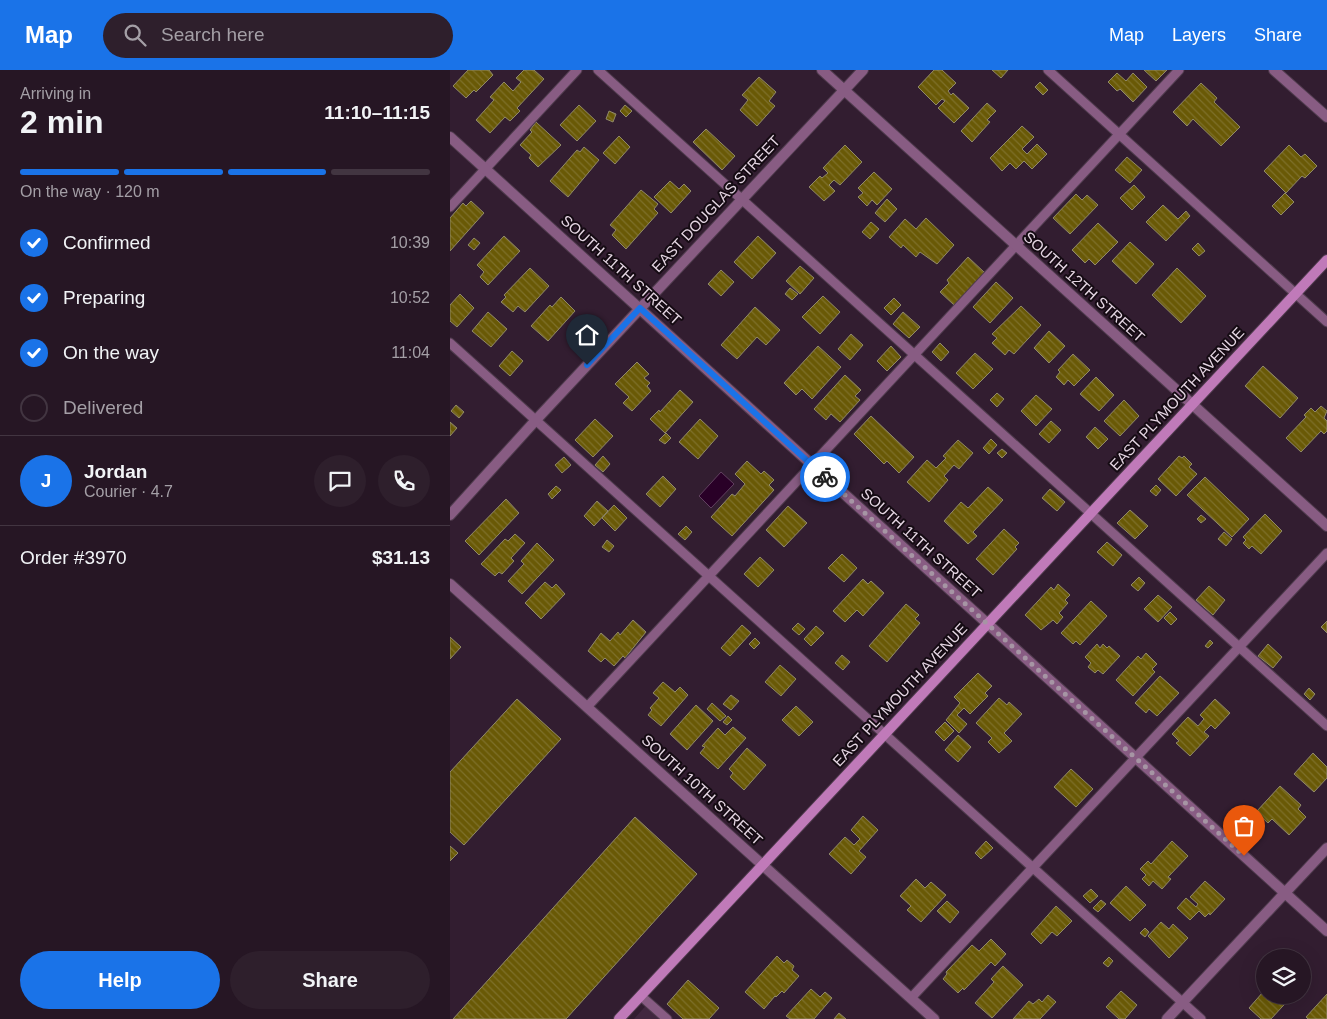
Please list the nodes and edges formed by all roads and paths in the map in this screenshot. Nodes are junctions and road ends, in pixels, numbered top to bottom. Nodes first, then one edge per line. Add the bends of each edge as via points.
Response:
1 (577, 70) edge
2 (598, 70) edge
3 (822, 70) edge
4 (863, 70) edge
5 (1048, 70) edge
6 (1179, 70) edge
7 (1274, 70) edge
8 (844, 90) junction
9 (1327, 117) edge
10 (1119, 134) junction
11 (450, 137) edge
12 (486, 168) junction
13 (741, 199) junction
14 (450, 207) edge
15 (1016, 247) junction
16 (1327, 260) edge
17 (1295, 294) junction
18 (640, 308) junction
19 (1327, 322) edge
20 (450, 343) edge
21 (915, 356) junction
22 (1194, 404) junction
23 (535, 421) junction
24 (813, 466) junction
25 (1091, 512) junction
26 (450, 515) edge
27 (1327, 526) edge
28 (1327, 553) edge
29 (709, 577) junction
30 (450, 584) edge
31 (987, 624) junction
32 (1241, 647) junction
33 (587, 707) junction
34 (1327, 726) edge
35 (884, 734) junction
36 (1135, 759) junction
37 (1327, 848) edge
38 (762, 864) junction
39 (1032, 867) junction
40 (1285, 893) junction
41 (1327, 931) edge
42 (640, 996) junction
43 (911, 998) junction
44 (1182, 1002) junction
45 (619, 1019) edge
46 (667, 1019) edge
47 (934, 1019) edge
48 (1167, 1019) edge
49 (1201, 1019) edge

1 - 12 lane
2 - 13 lane
3 - 8 street, SOUTH 12TH STREET
4 - 8 street, EAST DOUGLAS STREET
5 - 10 lane
6 - 10 lane
7 - 9 street
8 - 13 street, EAST DOUGLAS STREET
8 - 15 street, SOUTH 12TH STREET
10 - 15 lane
10 - 17 lane
11 - 12 street, SOUTH 11TH STREET
12 - 14 lane
12 - 18 street, SOUTH 11TH STREET
13 - 18 street, EAST DOUGLAS STREET
13 - 21 lane
15 - 21 lane
15 - 22 street, SOUTH 12TH STREET
16 - 17 main road, EAST PLYMOUTH AVENUE
17 - 19 lane
17 - 22 main road, EAST PLYMOUTH AVENUE
18 - 23 street, EAST DOUGLAS STREET
18 - 24 street, SOUTH 11TH STREET
20 - 23 lane
21 - 24 lane
21 - 25 lane
22 - 25 main road, EAST PLYMOUTH AVENUE
22 - 27 street, SOUTH 12TH STREET
23 - 26 street, EAST DOUGLAS STREET
23 - 29 lane
24 - 29 lane
24 - 31 street, SOUTH 11TH STREET
25 - 31 main road, EAST PLYMOUTH AVENUE
25 - 32 lane
28 - 32 lane
29 - 33 lane
29 - 35 lane
30 - 33 street, SOUTH 10TH STREET
31 - 35 main road, EAST PLYMOUTH AVENUE
31 - 36 street, SOUTH 11TH STREET
32 - 34 lane
32 - 36 lane
33 - 38 street, SOUTH 10TH STREET
35 - 38 main road, EAST PLYMOUTH AVENUE
35 - 39 lane
36 - 39 lane
36 - 40 street, SOUTH 11TH STREET
37 - 40 street
38 - 42 main road, EAST PLYMOUTH AVENUE
38 - 43 street, SOUTH 10TH STREET
39 - 43 lane
39 - 44 lane
40 - 41 street, SOUTH 11TH STREET
40 - 44 street
42 - 45 main road, EAST PLYMOUTH AVENUE
42 - 46 lane
43 - 47 street, SOUTH 10TH STREET
44 - 48 street
44 - 49 lane

